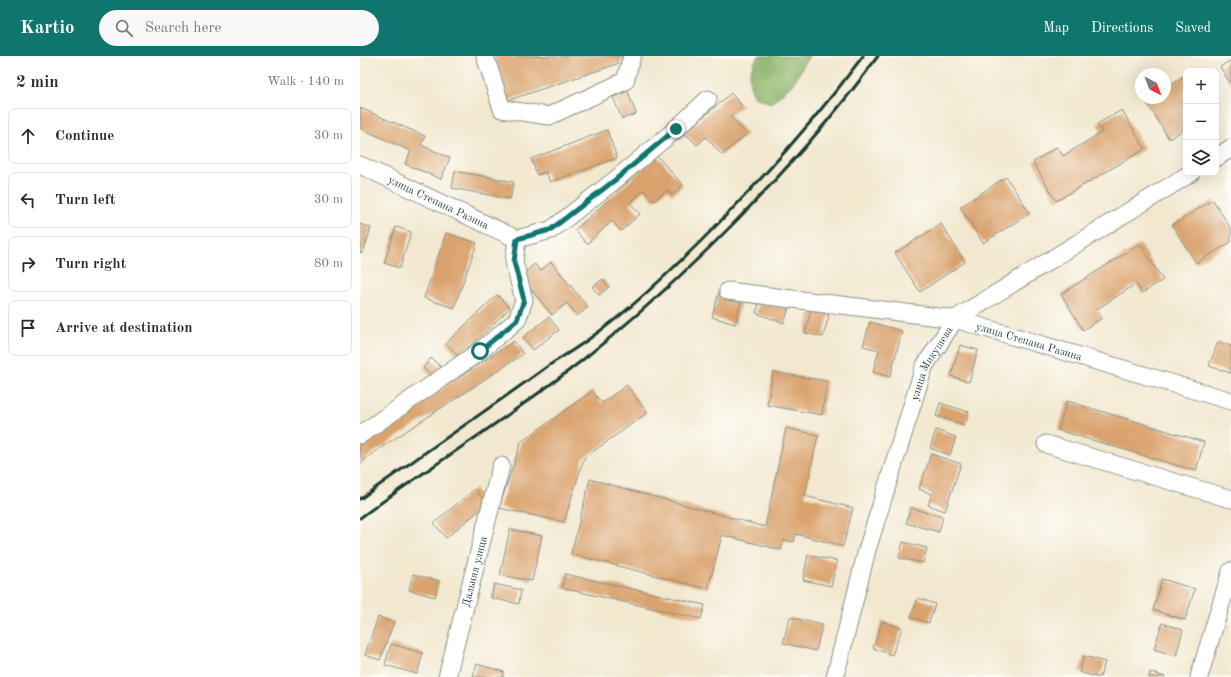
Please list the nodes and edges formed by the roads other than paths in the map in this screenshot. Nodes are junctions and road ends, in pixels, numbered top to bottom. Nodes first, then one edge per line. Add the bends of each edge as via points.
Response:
1 (485, 56) edge
2 (632, 56) edge
3 (708, 99) dead end
4 (1231, 148) edge
5 (1219, 156) edge
6 (360, 165) edge
7 (1186, 176) edge
8 (517, 239) junction
9 (728, 291) dead end
10 (955, 319) junction
11 (1231, 401) edge
12 (360, 435) edge
13 (1046, 444) dead end
14 (501, 466) dead end
15 (1231, 499) edge
16 (1231, 571) edge
17 (447, 677) edge
18 (835, 677) edge
19 (1199, 677) edge

1 - 2 street via 502,109 549,116 625,81
3 - 8 street via 620,176 550,230
4 - 5 street
6 - 8 street, улица Степана Разина
7 - 10 street, улица Микушева
8 - 12 street via 514,262 524,300 517,320 480,351
9 - 10 street, улица Степана Разина
10 - 11 street, улица Степана Разина
10 - 18 street, улица Микушева via 924,367 867,550
13 - 15 street
14 - 17 street, Дальняя улица
16 - 19 street

